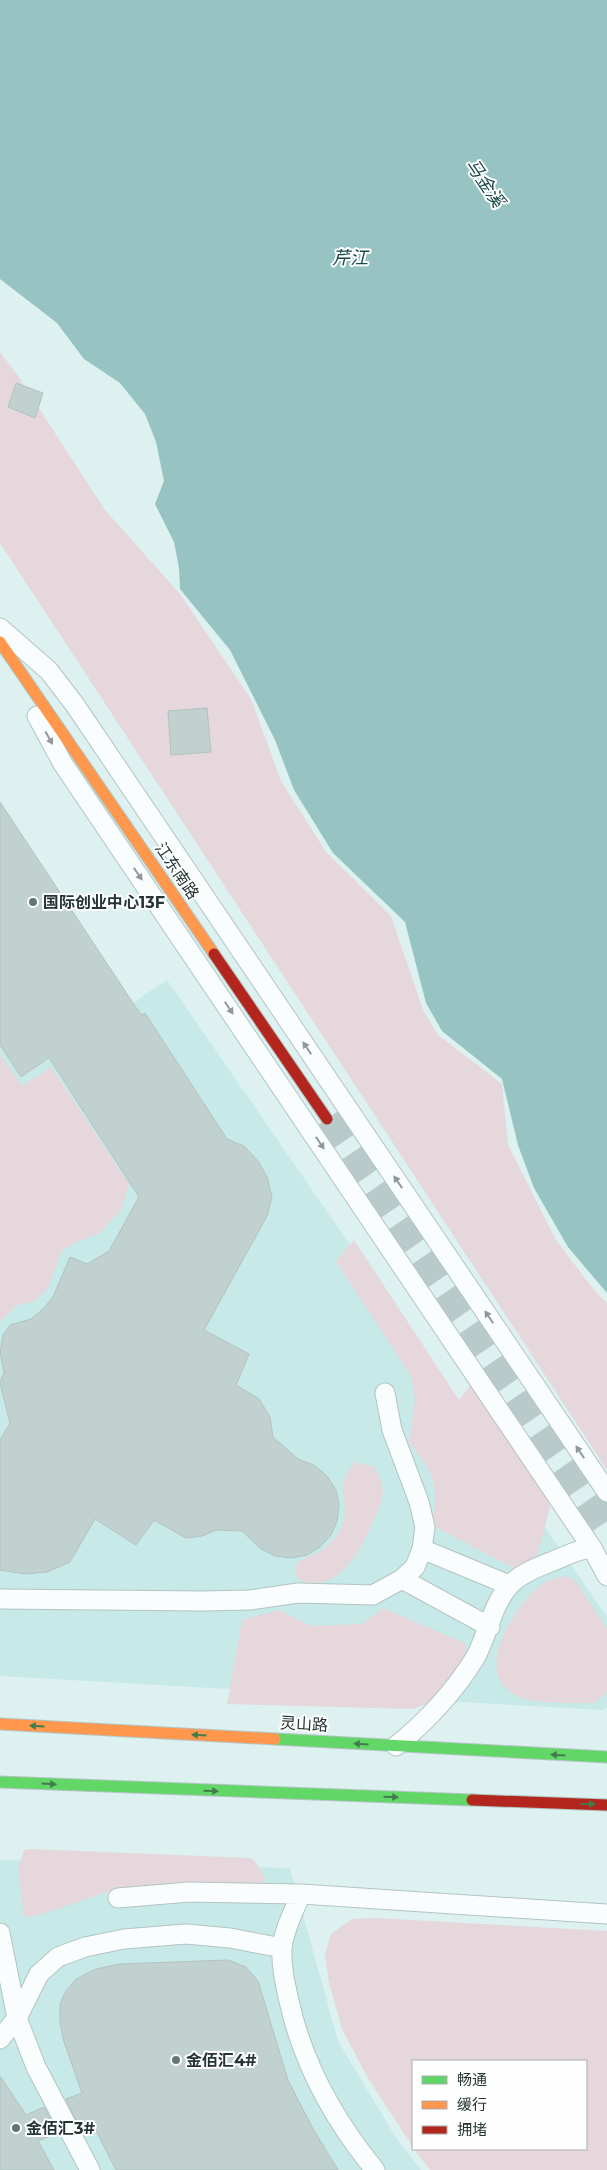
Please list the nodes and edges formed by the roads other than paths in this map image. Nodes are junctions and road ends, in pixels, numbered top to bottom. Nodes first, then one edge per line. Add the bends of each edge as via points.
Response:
1 (0, 628) edge
2 (0, 642) edge
3 (0, 649) edge
4 (327, 1119) tunnel mouth
5 (385, 1393) dead end
6 (607, 1492) edge
7 (592, 1548) junction
8 (422, 1549) junction
9 (607, 1576) edge
10 (402, 1579) junction
11 (509, 1585) junction
12 (0, 1599) edge
13 (490, 1627) junction
14 (0, 1724) edge
15 (396, 1746) junction
16 (607, 1757) edge
17 (0, 1782) edge
18 (607, 1805) edge
19 (301, 1894) junction
20 (118, 1898) dead end
21 (607, 1914) edge
22 (0, 1933) edge
23 (282, 1948) junction
24 (18, 2018) junction
25 (0, 2039) edge
26 (90, 2170) edge
27 (375, 2170) edge

6 -> 1 lane via 75,705 49,671
2 - 4 main road, 江东南路
3 -> 7 lane via 63,764
5 - 8 lane via 392,1430 425,1527
7 - 9 lane
7 - 11 lane via 580,1549 528,1571
8 - 10 lane via 415,1567
8 - 11 lane
10 - 12 lane via 373,1595 298,1594 250,1600 194,1601
10 - 13 lane
11 - 13 lane
13 - 15 lane via 462,1677 420,1727
15 -> 14 main road, 灵山路
16 -> 15 main road, 灵山路
17 -> 18 main road
19 - 20 lane via 189,1892
19 - 21 lane
19 - 23 lane
22 - 24 lane
23 - 24 lane via 186,1934 124,1939 86,1947 58,1957 39,1974
23 - 27 lane via 283,1976 294,2023 315,2079 351,2140
24 - 25 lane
24 - 26 lane via 36,2067

